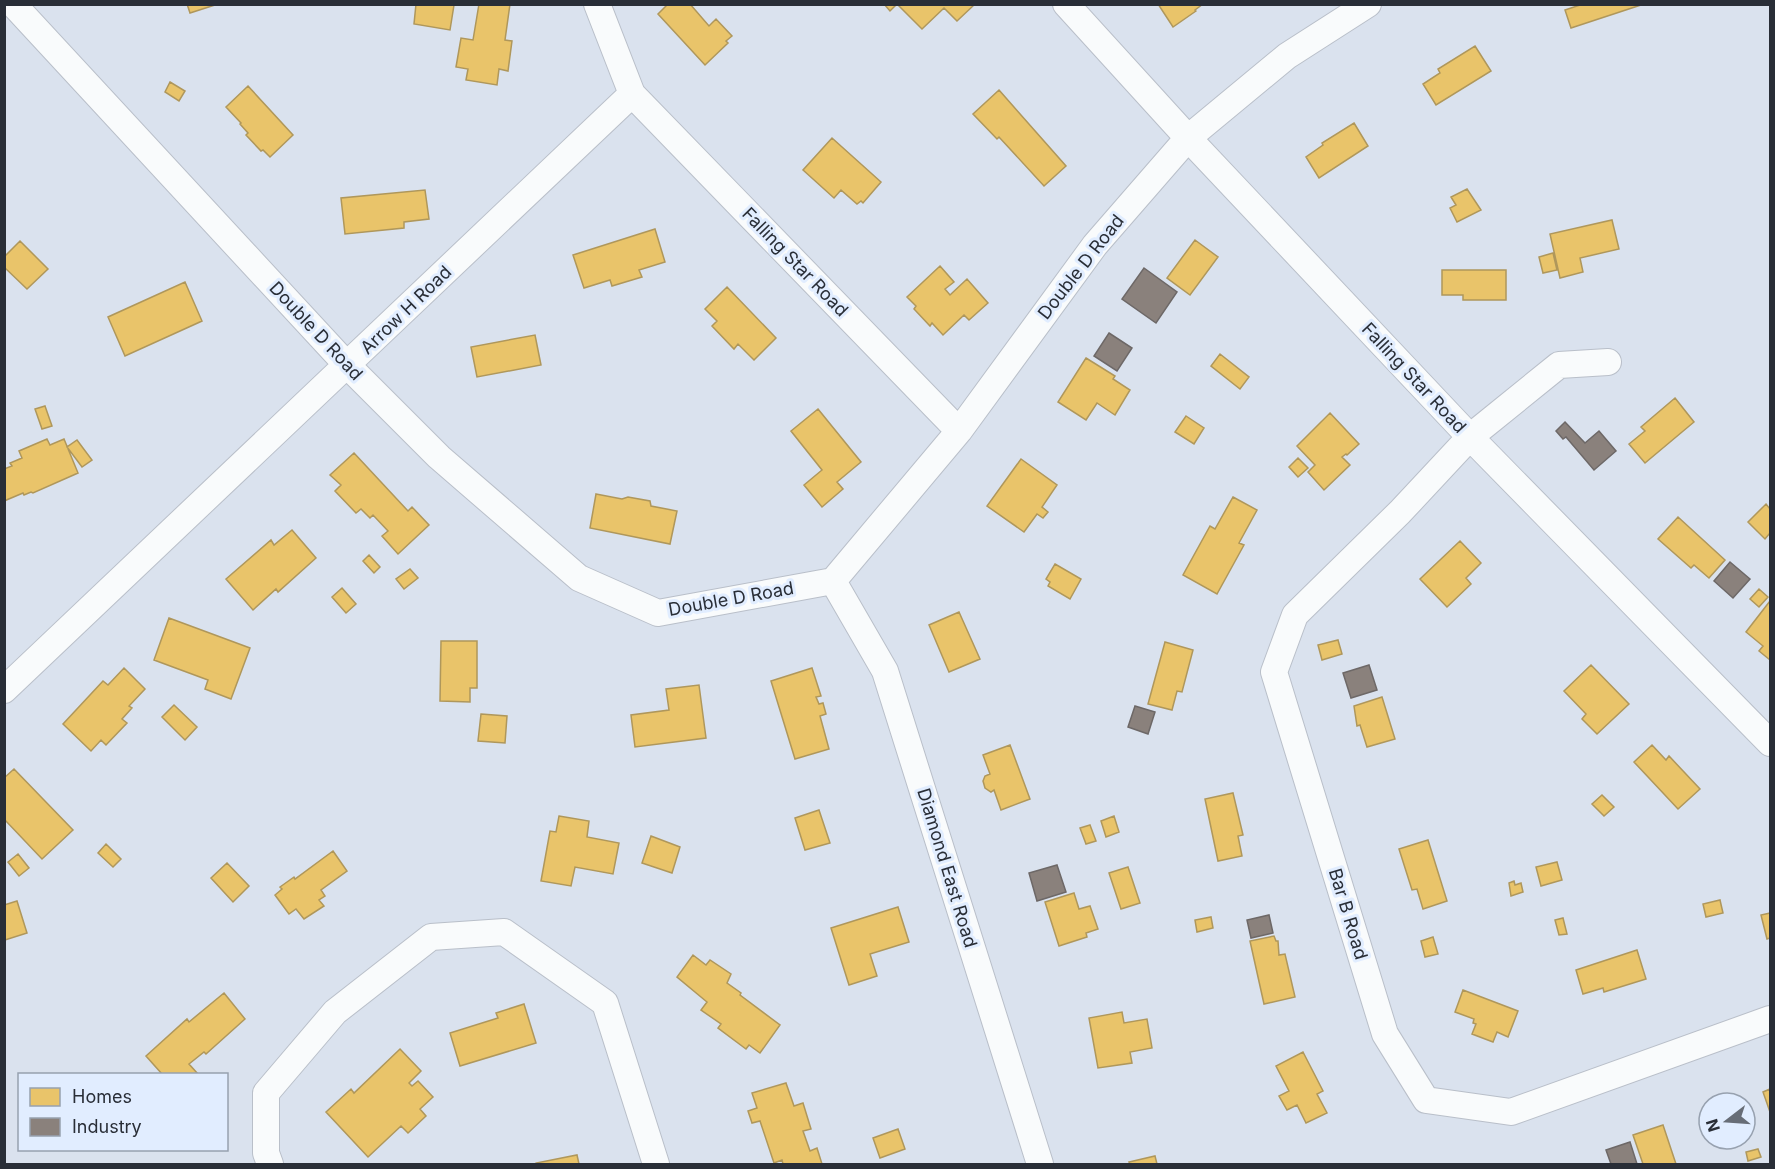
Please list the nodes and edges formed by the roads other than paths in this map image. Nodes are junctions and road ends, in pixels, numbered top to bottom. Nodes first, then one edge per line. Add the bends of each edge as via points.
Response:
1 (597, 4) edge
2 (1066, 4) edge
3 (1368, 4) edge
4 (17, 12) edge
5 (632, 94) junction
6 (1188, 138) junction
7 (1608, 362) dead end
8 (347, 365) junction
9 (959, 431) junction
10 (1470, 437) junction
11 (833, 581) junction
12 (4, 690) edge
13 (1770, 743) edge
14 (1770, 1019) edge
15 (270, 1164) edge
16 (656, 1164) edge
17 (1040, 1164) edge

1 - 5 street
2 - 6 street, Falling Star Road
3 - 6 street, Double D Road via 1287,56
4 - 8 street, Double D Road
5 - 8 street, Arrow H Road
5 - 9 street, Falling Star Road
6 - 9 street, Double D Road via 1095,245
6 - 10 street, Falling Star Road
7 - 10 street via 1559,365
8 - 11 street, Double D Road via 439,457 579,578 599,587 658,613
8 - 12 street, Arrow H Road
9 - 11 street, Double D Road
10 - 13 street, Falling Star Road
10 - 14 street, Bar B Road via 1294,615 1274,672 1385,1034 1426,1100 1511,1112
11 - 17 street, Diamond East Road via 885,671
15 - 16 street via 266,1153 266,1094 335,1012 430,937 504,932 604,1003

